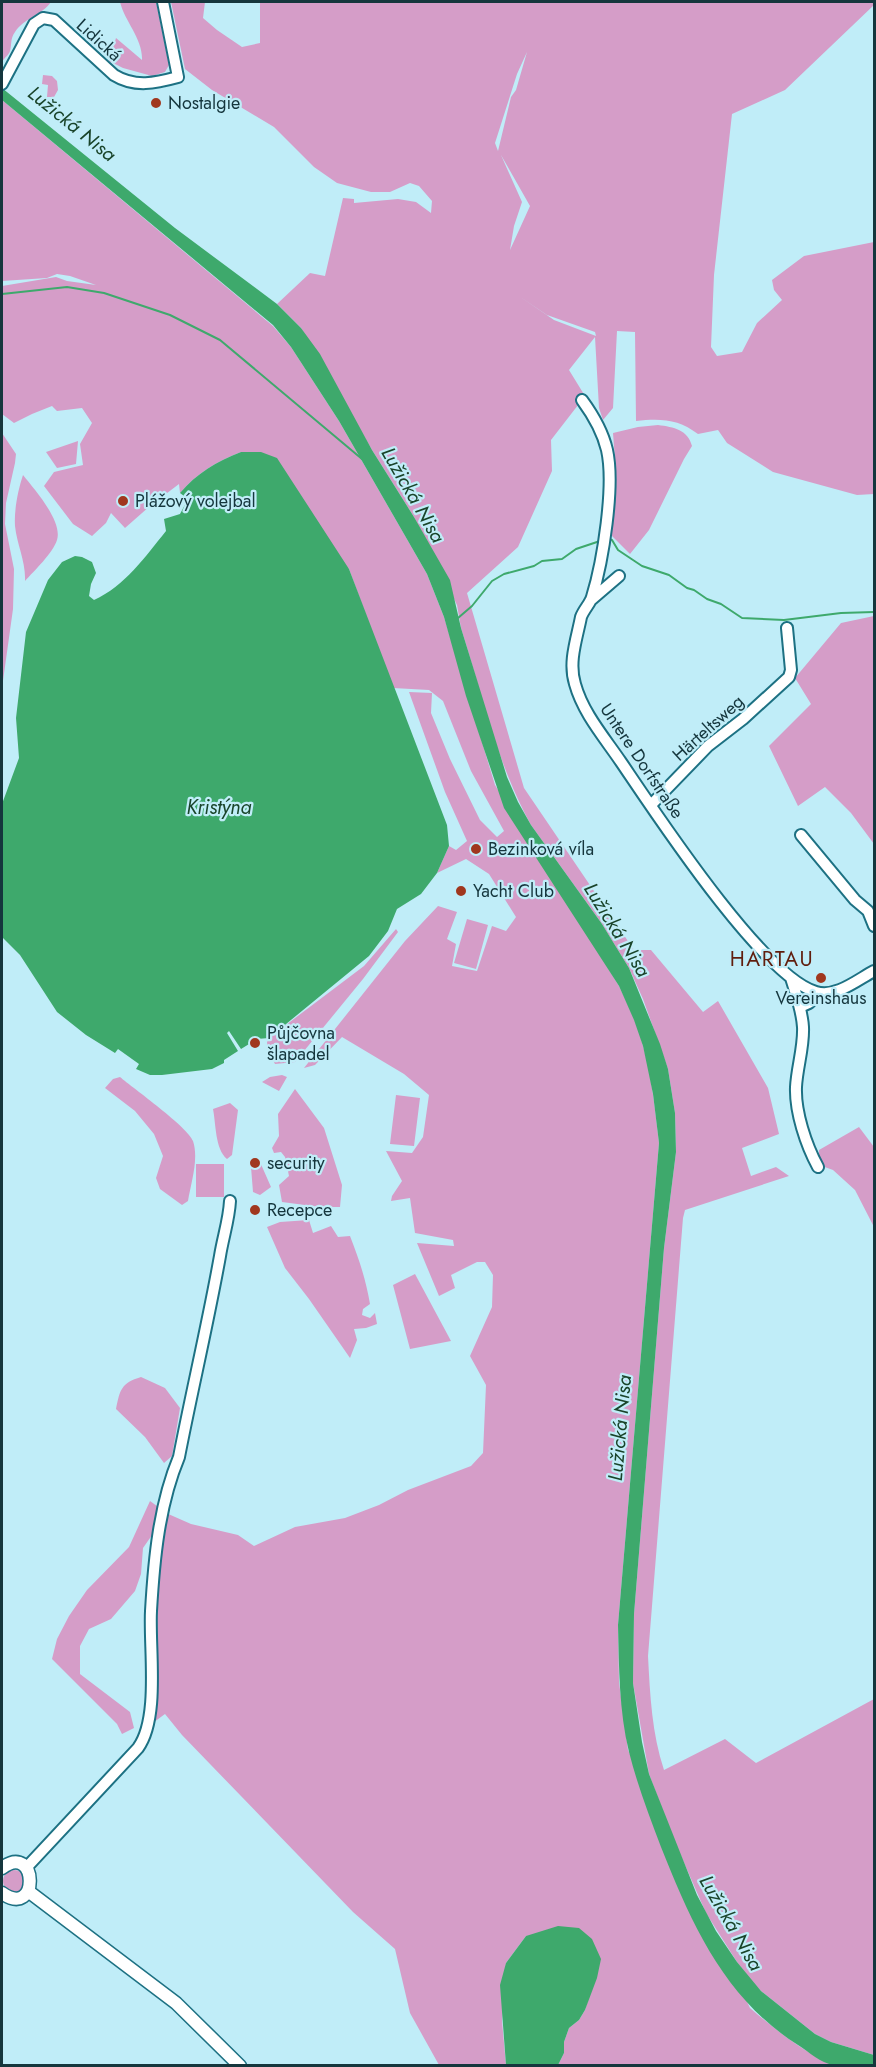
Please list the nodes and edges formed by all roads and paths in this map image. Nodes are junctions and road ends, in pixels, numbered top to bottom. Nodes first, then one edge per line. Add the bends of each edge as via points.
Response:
1 (163, 2) edge
2 (2, 83) edge
3 (582, 400) dead end
4 (619, 576) dead end
5 (591, 600) junction
6 (787, 628) dead end
7 (651, 805) junction
8 (801, 835) dead end
9 (874, 926) edge
10 (874, 971) edge
11 (791, 978) junction
12 (819, 993) junction
13 (800, 1007) junction
14 (818, 1167) dead end
15 (230, 1201) dead end
16 (2, 1868) edge
17 (26, 1868) junction
18 (28, 1891) junction
19 (2, 1893) edge
20 (240, 2066) edge

1 - 2 street, Lidická via 178,77 154,84 121,80 54,20 43,18 34,24
3 - 5 street, Untere Dorfstraße via 603,435 609,460 603,555
4 - 5 street
5 - 7 street, Untere Dorfstraße via 581,617 573,656 575,685 596,727
6 - 7 street, Härteltsweg via 789,677 708,746
7 - 11 street, Untere Dorfstraße via 743,929
8 - 9 street via 868,911
10 - 12 street via 839,990
11 - 12 street, Untere Dorfstraße
11 - 13 street
12 - 13 street
13 - 14 street via 803,1028 796,1090 802,1125
15 - 17 street via 212,1301 159,1530 146,1732 138,1748
16 - 17 main road via 12,1863
17 - 18 main road via 31,1880
18 - 19 main road via 15,1898
18 - 20 main road via 176,2003

